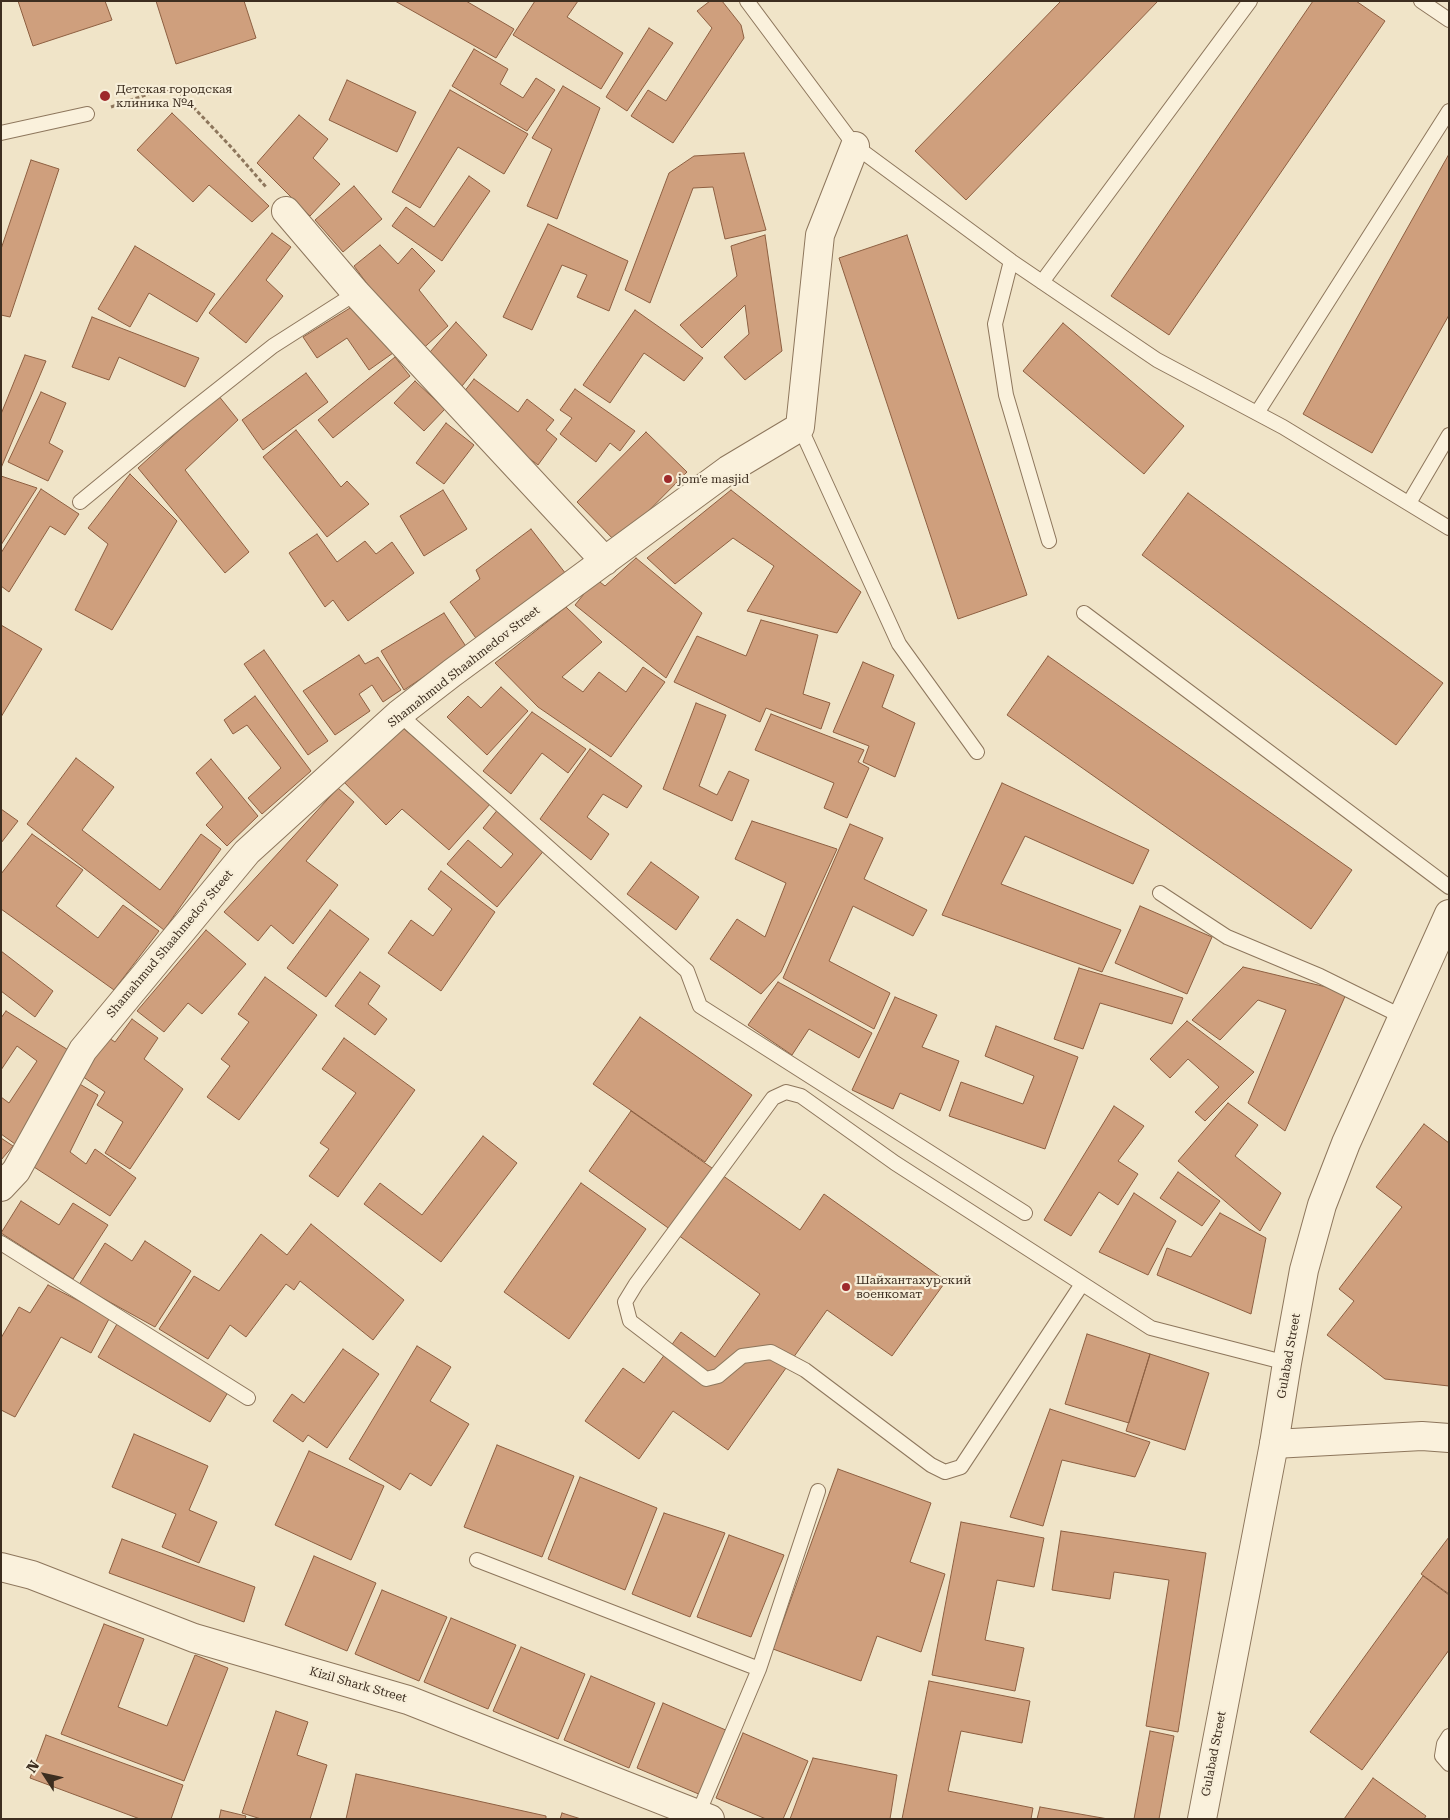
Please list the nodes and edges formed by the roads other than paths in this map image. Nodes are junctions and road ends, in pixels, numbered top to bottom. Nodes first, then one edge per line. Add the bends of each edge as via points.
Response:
1 (747, 1) edge
2 (1250, 1) edge
3 (1421, 1) edge
4 (1449, 20) edge
5 (1449, 111) edge
6 (87, 114) road end
7 (1, 133) edge
8 (855, 146) junction
9 (286, 211) road end
10 (1011, 261) junction
11 (1042, 282) junction
12 (356, 293) junction
13 (1257, 413) junction
14 (800, 427) junction
15 (1449, 435) edge
16 (80, 502) dead end
17 (1410, 503) junction
18 (1449, 528) edge
19 (1049, 541) dead end
20 (605, 560) junction
21 (1084, 613) dead end
22 (399, 714) junction
23 (977, 752) dead end
24 (1449, 887) edge
25 (1160, 893) dead end
26 (1449, 914) edge
27 (1403, 1017) junction
28 (1, 1186) edge
29 (1025, 1213) dead end
30 (1, 1243) edge
31 (1082, 1284) junction
32 (1286, 1364) junction
33 (248, 1398) dead end
34 (1449, 1438) edge
35 (1274, 1444) junction
36 (818, 1491) dead end
37 (477, 1560) dead end
38 (1, 1567) edge
39 (759, 1669) junction
40 (1449, 1736) edge
41 (1449, 1764) edge
42 (704, 1816) edge
43 (1202, 1819) edge

1 - 8 lane
2 - 11 lane
3 - 4 lane
5 - 13 lane
6 - 7 lane
8 - 10 lane
8 - 14 street via 820,235
9 - 12 street
10 - 11 lane
10 - 19 lane via 995,324 1006,396
11 - 13 lane via 1157,360
12 - 16 lane via 273,346
12 - 20 street
13 - 17 lane
14 - 20 street, Shamahmud Shaahmedov Street via 728,470
14 - 23 lane via 899,644
15 - 17 lane
17 - 18 lane
20 - 22 street, Shamahmud Shaahmedov Street
21 - 24 lane
22 - 28 street, Shamahmud Shaahmedov Street via 247,852 83,1050 16,1171
22 - 29 lane via 687,971 700,1006
25 - 27 lane via 1227,937 1320,976
26 - 27 street, Gulabad Street
27 - 32 street, Gulabad Street via 1322,1205 1304,1270
30 - 33 lane
31 - 31 lane via 895,1163 800,1096 786,1092 773,1098 625,1302 630,1321 706,1379 718,1376 742,1356 771,1352 805,1370 931,1465 945,1472 961,1466
31 - 32 lane via 1151,1328
32 - 35 street, Gulabad Street
34 - 35 street via 1422,1436
35 - 43 street, Gulabad Street
36 - 39 lane
37 - 39 lane
38 - 42 street, Kizil Shark Street via 32,1575 194,1638 408,1700
39 - 42 lane
40 - 41 lane via 1442,1756

